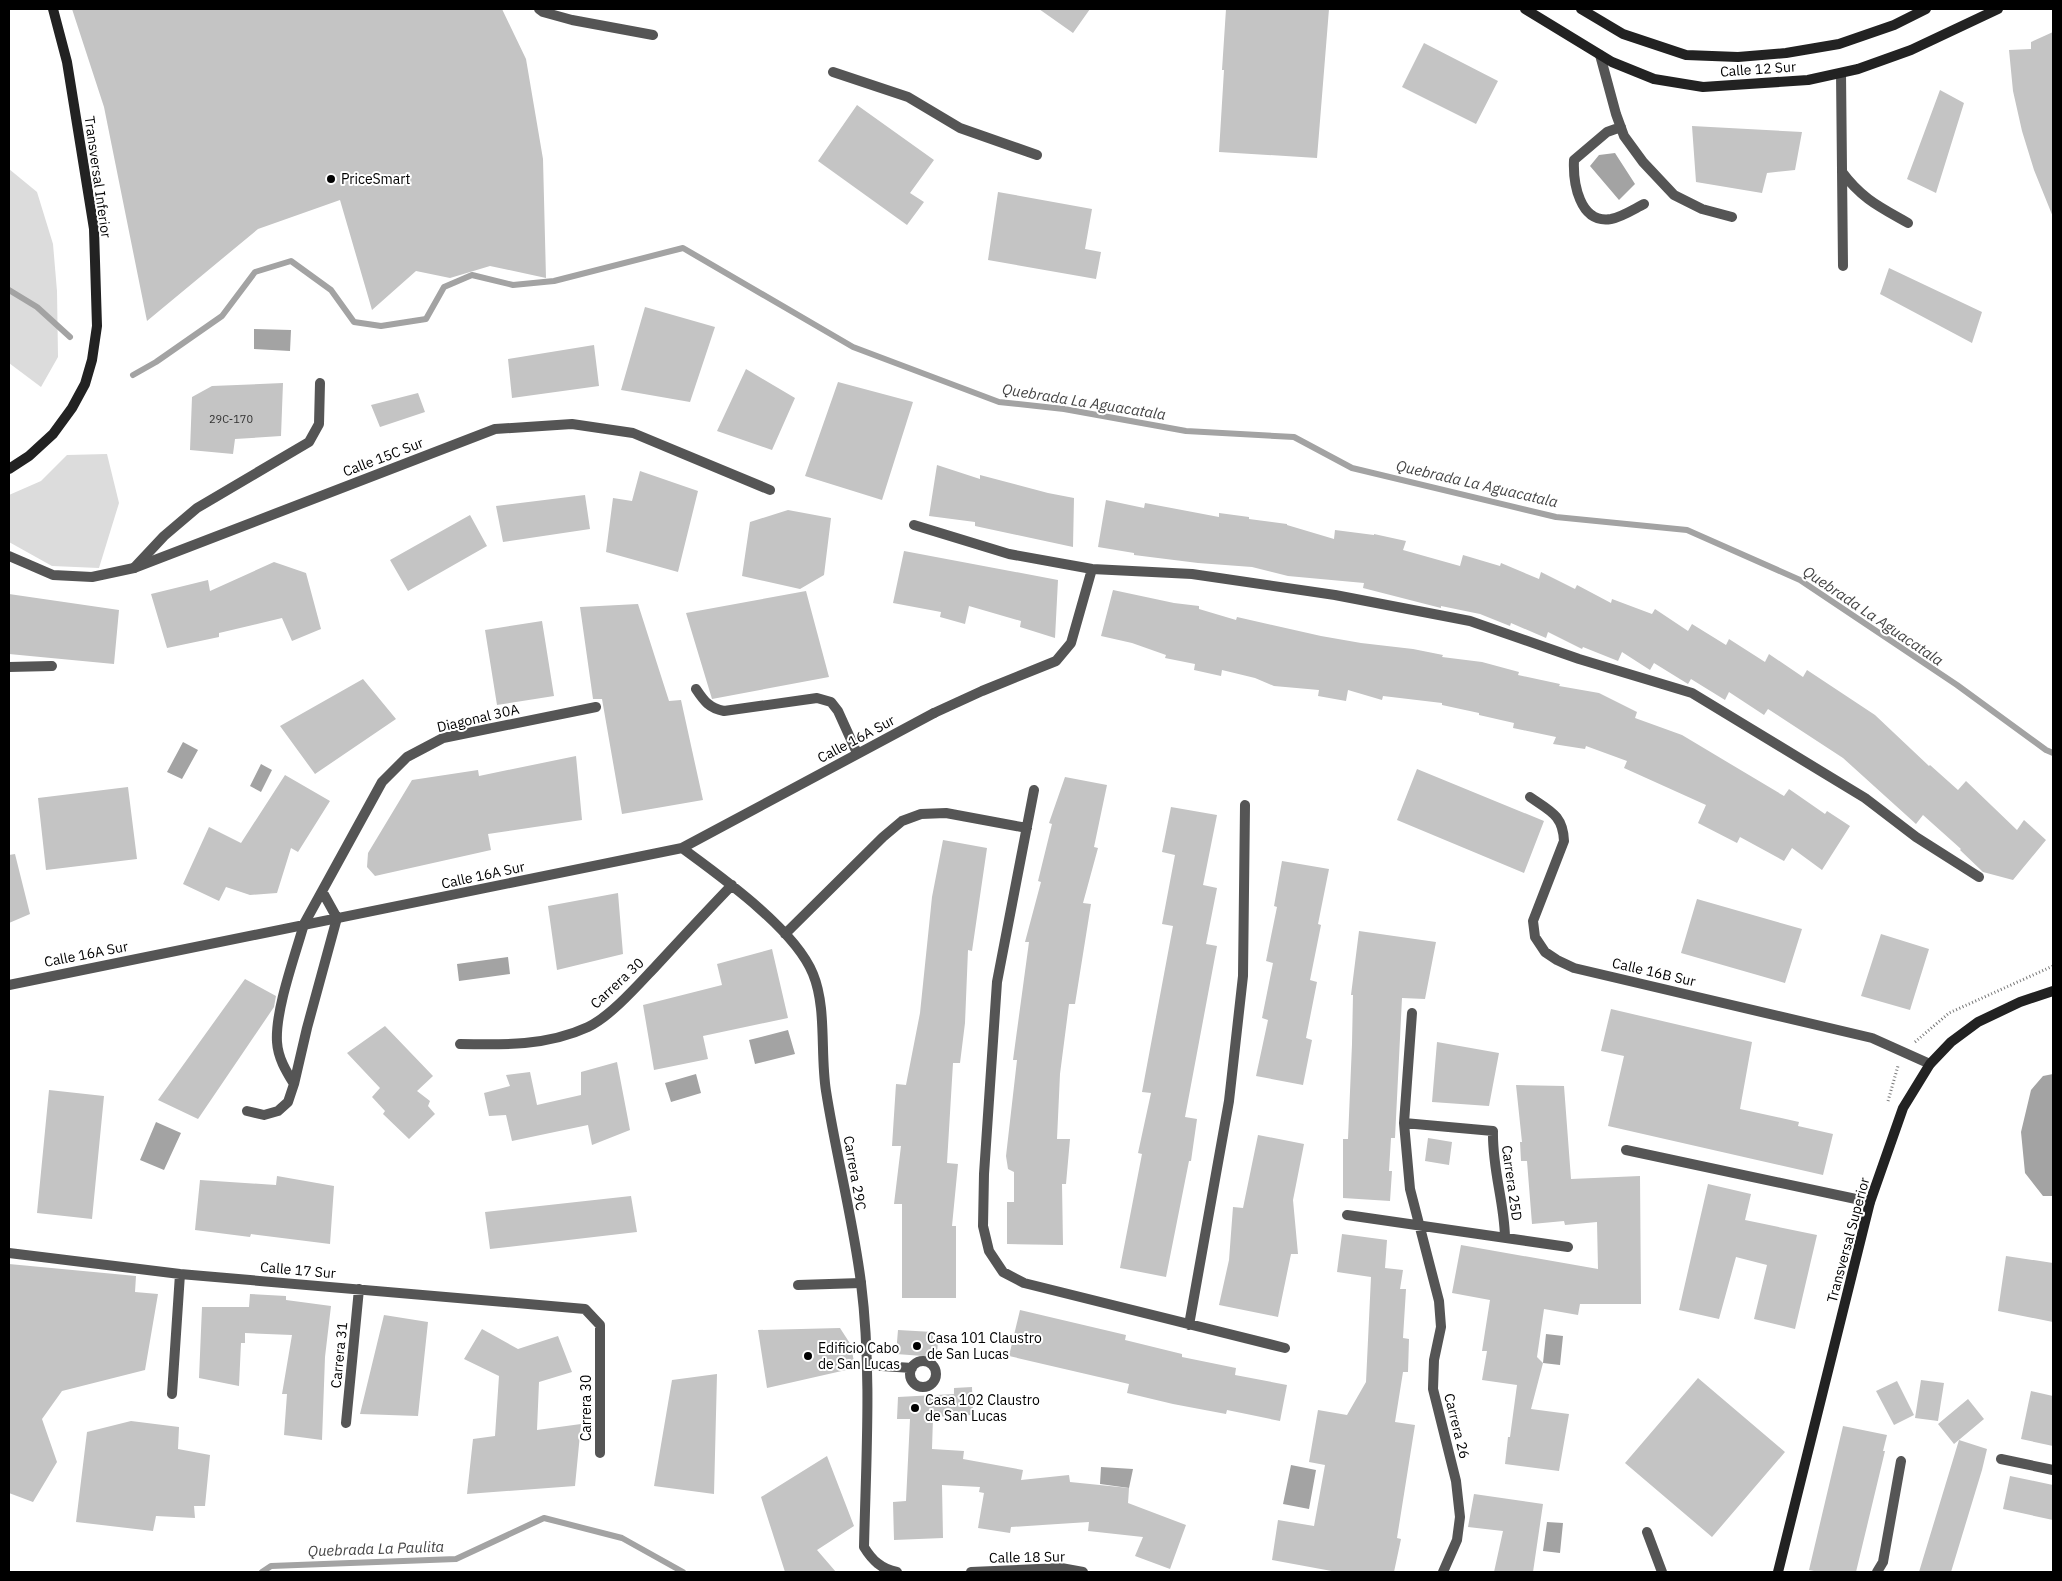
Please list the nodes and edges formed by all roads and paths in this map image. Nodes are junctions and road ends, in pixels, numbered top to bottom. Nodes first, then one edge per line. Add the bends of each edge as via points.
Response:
1 (53, 9) edge
2 (539, 9) edge
3 (1525, 9) edge
4 (1581, 9) edge
5 (1926, 9) edge
6 (1998, 9) edge
7 (653, 35) dead end
8 (1600, 55) junction
9 (833, 72) dead end
10 (1842, 73) junction
11 (1621, 127) junction
12 (1037, 155) dead end
13 (1842, 172) junction
14 (1644, 204) dead end
15 (1732, 217) dead end
16 (1908, 223) dead end
17 (1843, 266) dead end
18 (320, 383) dead end
19 (9, 469) edge
20 (770, 490) dead end
21 (914, 525) dead end
22 (9, 556) edge
23 (134, 568) junction
24 (1092, 569) junction
25 (52, 666) dead end
26 (9, 667) edge
27 (696, 689) dead end
28 (596, 707) dead end
29 (857, 753) junction
30 (1034, 790) dead end
31 (1530, 797) dead end
32 (1245, 805) dead end
33 (1027, 828) junction
34 (682, 848) junction
35 (1979, 877) dead end
36 (732, 885) junction
37 (322, 891) junction
38 (337, 918) junction
39 (304, 924) junction
40 (785, 934) junction
41 (9, 985) edge
42 (2053, 991) edge
43 (1412, 1013) dead end
44 (460, 1044) dead end
45 (1930, 1064) junction
46 (294, 1084) junction
47 (247, 1111) dead end
48 (1404, 1123) junction
49 (1626, 1150) dead end
50 (1870, 1202) junction
51 (1347, 1214) dead end
52 (1419, 1225) junction
53 (1505, 1238) junction
54 (1568, 1247) dead end
55 (9, 1254) edge
56 (180, 1274) junction
57 (861, 1283) junction
58 (798, 1285) dead end
59 (359, 1289) junction
60 (584, 1309) joint
61 (1189, 1325) junction
62 (1285, 1348) dead end
63 (867, 1365) junction
64 (912, 1368) dead end
65 (172, 1394) dead end
66 (346, 1422) dead end
67 (600, 1453) dead end
68 (2001, 1459) dead end
69 (1902, 1461) dead end
70 (2053, 1470) edge
71 (1647, 1532) dead end
72 (897, 1572) edge
73 (971, 1572) edge
74 (1083, 1572) edge
75 (1443, 1572) edge
76 (1662, 1572) edge
77 (1778, 1572) edge
78 (1877, 1572) edge

1 - 19 main road, Transversal Inferior via 67,62 94,229 97,326 85,384 72,408 53,434
2 - 7 street via 572,20
3 - 8 main road, Calle 12 Sur
4 - 5 main road, Calle 12 Sur via 1623,34 1686,56 1738,58 1839,44 1894,25
6 - 10 main road, Calle 12 Sur via 1911,50
8 - 10 main road, Calle 12 Sur via 1654,79 1703,87 1808,80
8 - 11 street
9 - 12 street via 908,97 960,128
10 - 13 street
11 - 14 street via 1607,132 1574,160 1580,201 1589,213 1599,218 1611,218
11 - 15 street via 1643,162 1674,195 1702,209
13 - 16 street via 1855,190
13 - 17 street
18 - 23 street via 318,424 309,442 197,508
20 - 23 street, Calle 15C Sur via 633,433 572,424 495,428
21 - 24 street via 1008,554
22 - 23 street, Calle 15C Sur via 53,575 92,577
24 - 29 street, Calle 16A Sur via 1071,643 1056,661 934,713
24 - 35 street via 1192,574 1470,621 1692,693 1865,798 1916,837
25 - 26 street
27 - 29 street via 705,703 724,711 817,698 830,702
28 - 37 street, Diagonal 30A via 443,738 407,757 382,782
29 - 34 street, Calle 16A Sur
30 - 33 street
31 - 45 street, Calle 16B Sur via 1556,815 1563,827 1564,841 1532,921 1535,937 1545,952 1574,968 1872,1038
32 - 61 street via 1243,976 1230,1101
33 - 40 street via 946,813 922,814 902,821
33 - 61 street via 997,982 984,1174 983,1226 988,1251 1003,1272 1024,1283
34 - 36 street, Carrera 29C
34 - 38 street, Calle 16A Sur
36 - 40 street, Carrera 29C
36 - 44 street, Carrera 30 via 638,986 589,1027 558,1038 526,1044
37 - 38 street
37 - 39 street, Diagonal 30A
38 - 39 street, Calle 16A Sur
38 - 46 street
39 - 41 street, Calle 16A Sur
39 - 46 street, Diagonal 30A via 277,1020 277,1043 282,1065
40 - 57 street, Carrera 29C via 803,954 814,974 820,1001 826,1090
42 - 45 main road, Transversal Superior via 1978,1022 1951,1042
43 - 48 street, Carrera 26
45 - 50 main road, Transversal Superior via 1903,1108
46 - 47 street via 288,1102 278,1111 264,1115
48 - 52 street, Carrera 26 via 1410,1189
48 - 53 street, Carrera 25D via 1493,1131 1492,1155 1504,1213
49 - 50 street
50 - 77 main road, Transversal Superior
51 - 52 street
52 - 53 street
52 - 75 street, Carrera 26 via 1439,1301 1441,1327 1434,1360 1433,1389 1456,1481 1460,1518 1457,1540
53 - 54 street
55 - 56 street, Calle 17 Sur
56 - 59 street, Calle 17 Sur
56 - 65 street
57 - 58 street
57 - 63 street, Carrera 29C
59 - 60 street, Calle 17 Sur
59 - 66 street, Carrera 31
60 - 67 street, Carrera 30 via 600,1325
61 - 62 street
63 - 64 street
63 - 72 street, Carrera 29C via 864,1547 872,1560
68 - 70 street
69 - 78 street via 1883,1562
71 - 76 street
73 - 74 street, Calle 18 Sur via 1061,1568

